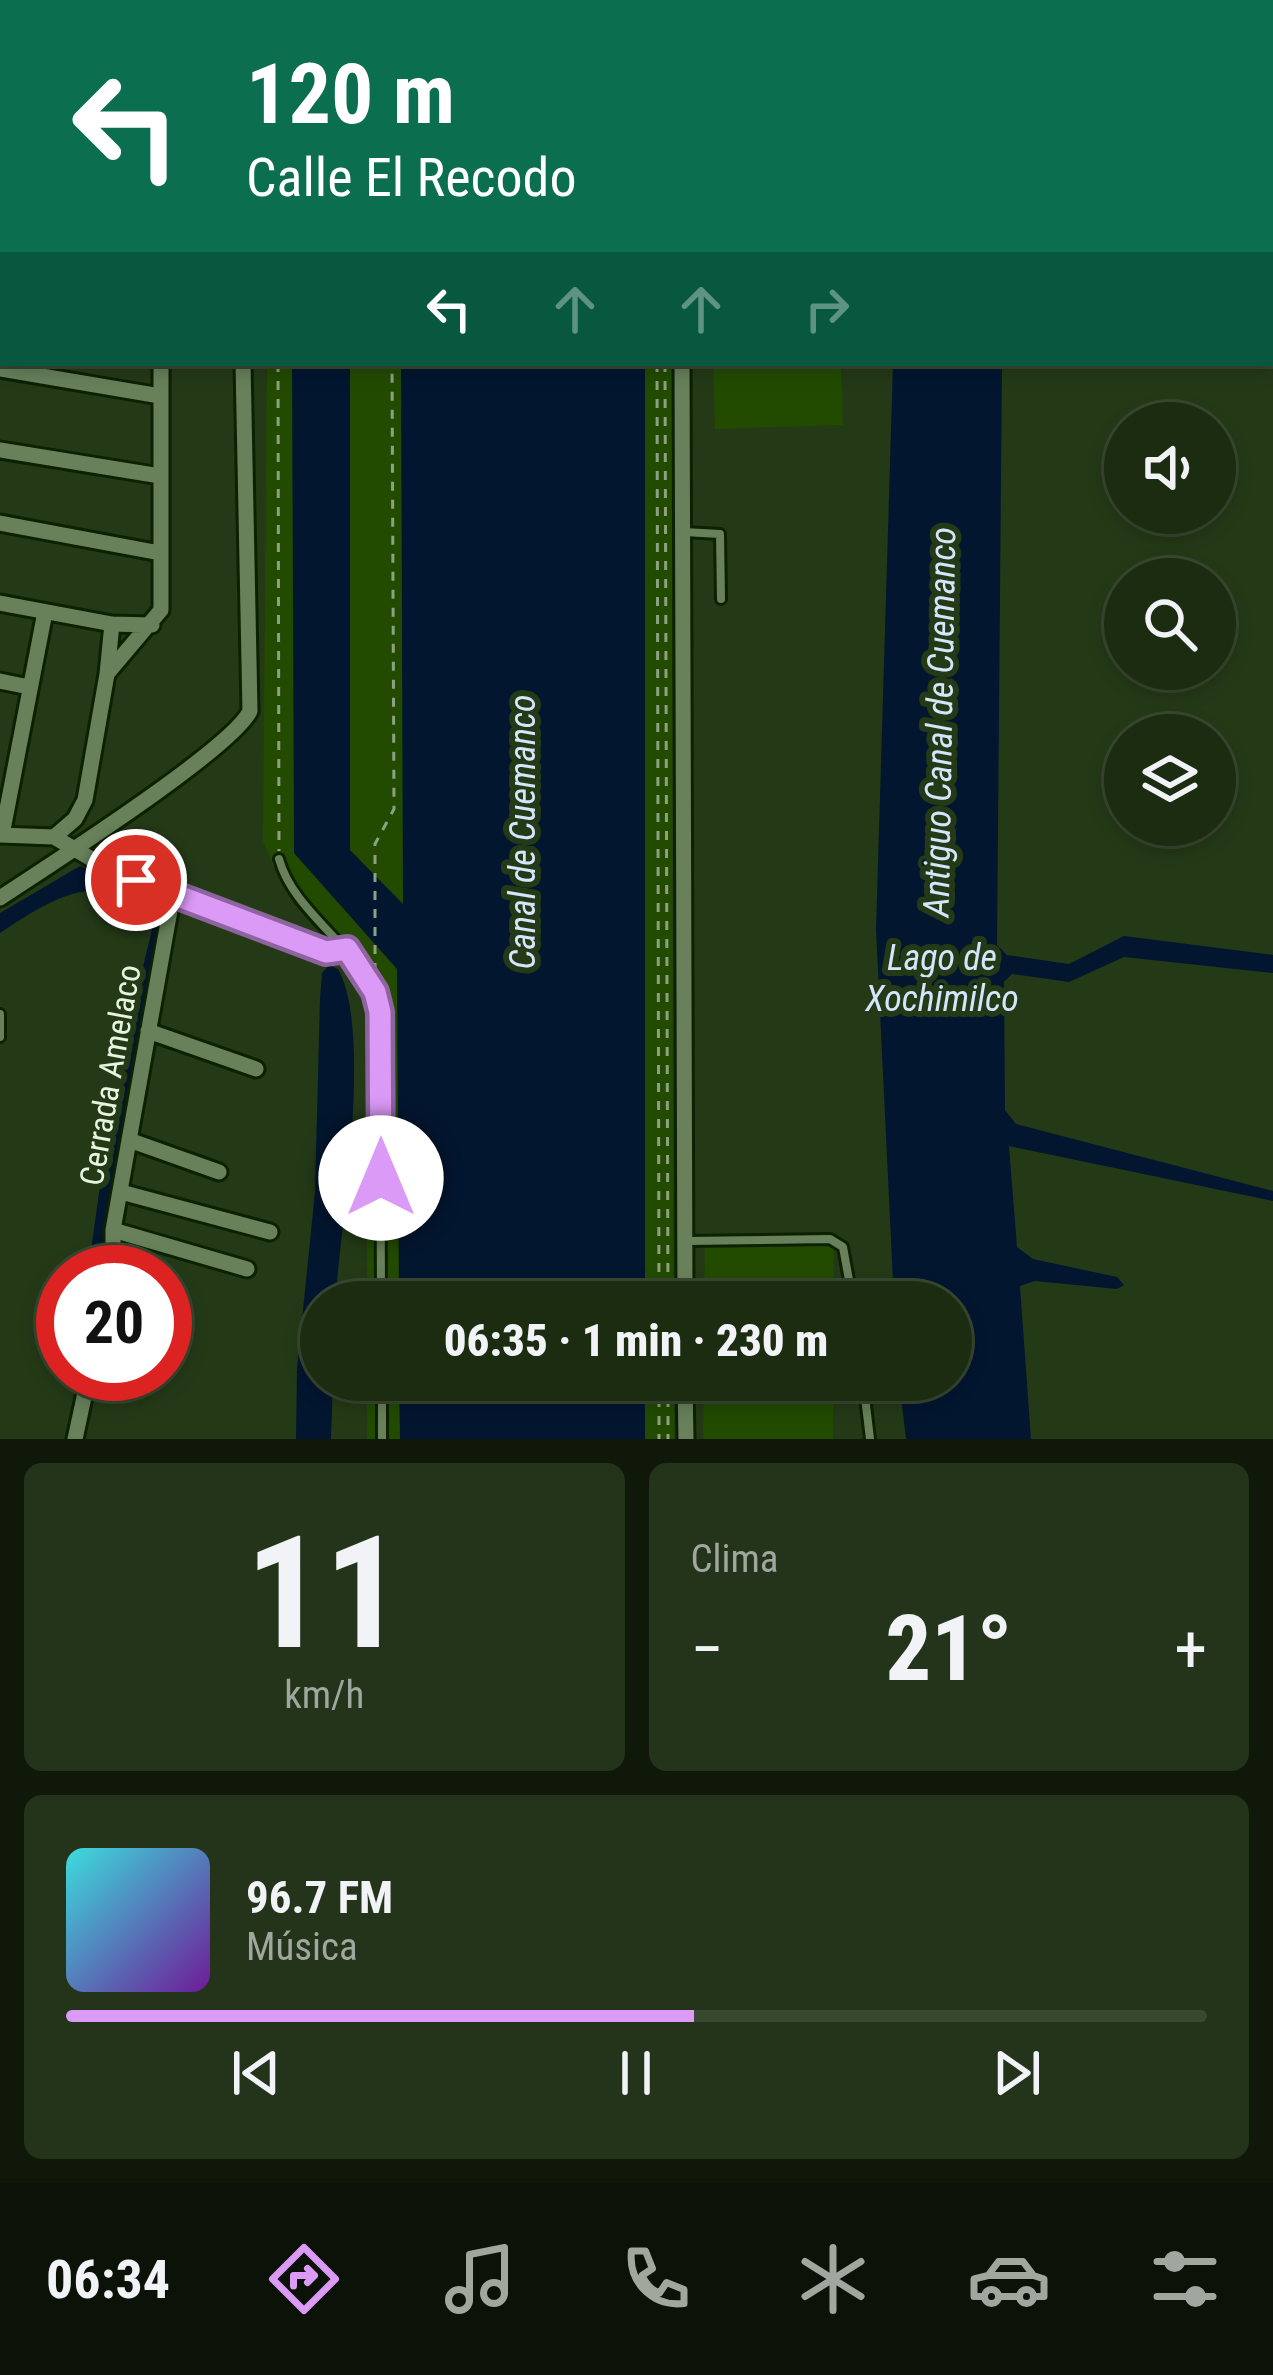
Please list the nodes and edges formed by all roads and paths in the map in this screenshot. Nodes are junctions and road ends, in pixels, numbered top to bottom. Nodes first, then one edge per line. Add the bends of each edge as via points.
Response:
1 (161, 366) edge
2 (243, 366) edge
3 (278, 366) edge
4 (392, 366) edge
5 (657, 366) edge
6 (665, 366) edge
7 (682, 366) edge
8 (0, 369) edge
9 (160, 396) junction
10 (0, 450) edge
11 (160, 476) junction
12 (0, 523) edge
13 (683, 532) junction
14 (160, 553) junction
15 (721, 599) dead end
16 (0, 603) edge
17 (45, 612) junction
18 (112, 624) junction
19 (152, 626) junction
20 (107, 674) junction
21 (0, 681) edge
22 (28, 687) junction
23 (7, 761) edge
24 (1, 835) edge
25 (54, 836) junction
26 (74, 849) junction
27 (279, 859) joint
28 (0, 898) edge
29 (168, 903) junction
30 (347, 949) junction
31 (375, 992) junction
32 (0, 1015) edge
33 (148, 1031) junction
34 (0, 1037) edge
35 (256, 1069) dead end
36 (129, 1140) junction
37 (219, 1172) dead end
38 (121, 1192) junction
39 (113, 1230) junction
40 (269, 1232) dead end
41 (685, 1241) junction
42 (113, 1245) edge
43 (248, 1269) dead end
44 (381, 1281) edge
45 (659, 1281) edge
46 (668, 1281) edge
47 (685, 1281) edge
48 (849, 1281) edge
49 (83, 1401) edge
50 (382, 1401) edge
51 (659, 1401) edge
52 (668, 1401) edge
53 (686, 1401) edge
54 (865, 1401) edge
55 (75, 1439) edge
56 (382, 1439) edge
57 (659, 1439) edge
58 (668, 1439) edge
59 (686, 1439) edge
60 (870, 1439) edge

1 - 9 street
2 - 26 street via 250,711
3 - 27 path
4 - 31 path via 394,809 375,844
5 - 45 path
6 - 46 path
7 - 13 street
8 - 9 street
9 - 11 street
10 - 11 street
11 - 14 street
12 - 14 street
13 - 15 lane via 719,534
13 - 41 street
14 - 19 street via 161,610
16 - 17 street
17 - 18 street
17 - 22 street
18 - 19 street
18 - 20 street
19 - 20 street
20 - 25 street via 85,800
21 - 22 street
22 - 23 street
23 - 24 street
24 - 25 street
25 - 26 street
26 - 28 street
26 - 29 street
27 - 30 lane via 284,876
29 - 30 street via 326,952
29 - 33 street, Cerrada Amelaco
30 - 31 lane
31 - 44 lane
32 - 34 lane
33 - 35 street
33 - 36 street, Cerrada Amelaco
36 - 37 street
36 - 38 street, Cerrada Amelaco
38 - 39 street, Cerrada Amelaco
38 - 40 street
39 - 42 street, Cerrada Amelaco
39 - 43 street
41 - 47 street
41 - 48 lane via 830,1239 843,1247
49 - 55 street
50 - 56 lane
51 - 57 path
52 - 58 path
53 - 59 street
54 - 60 lane

